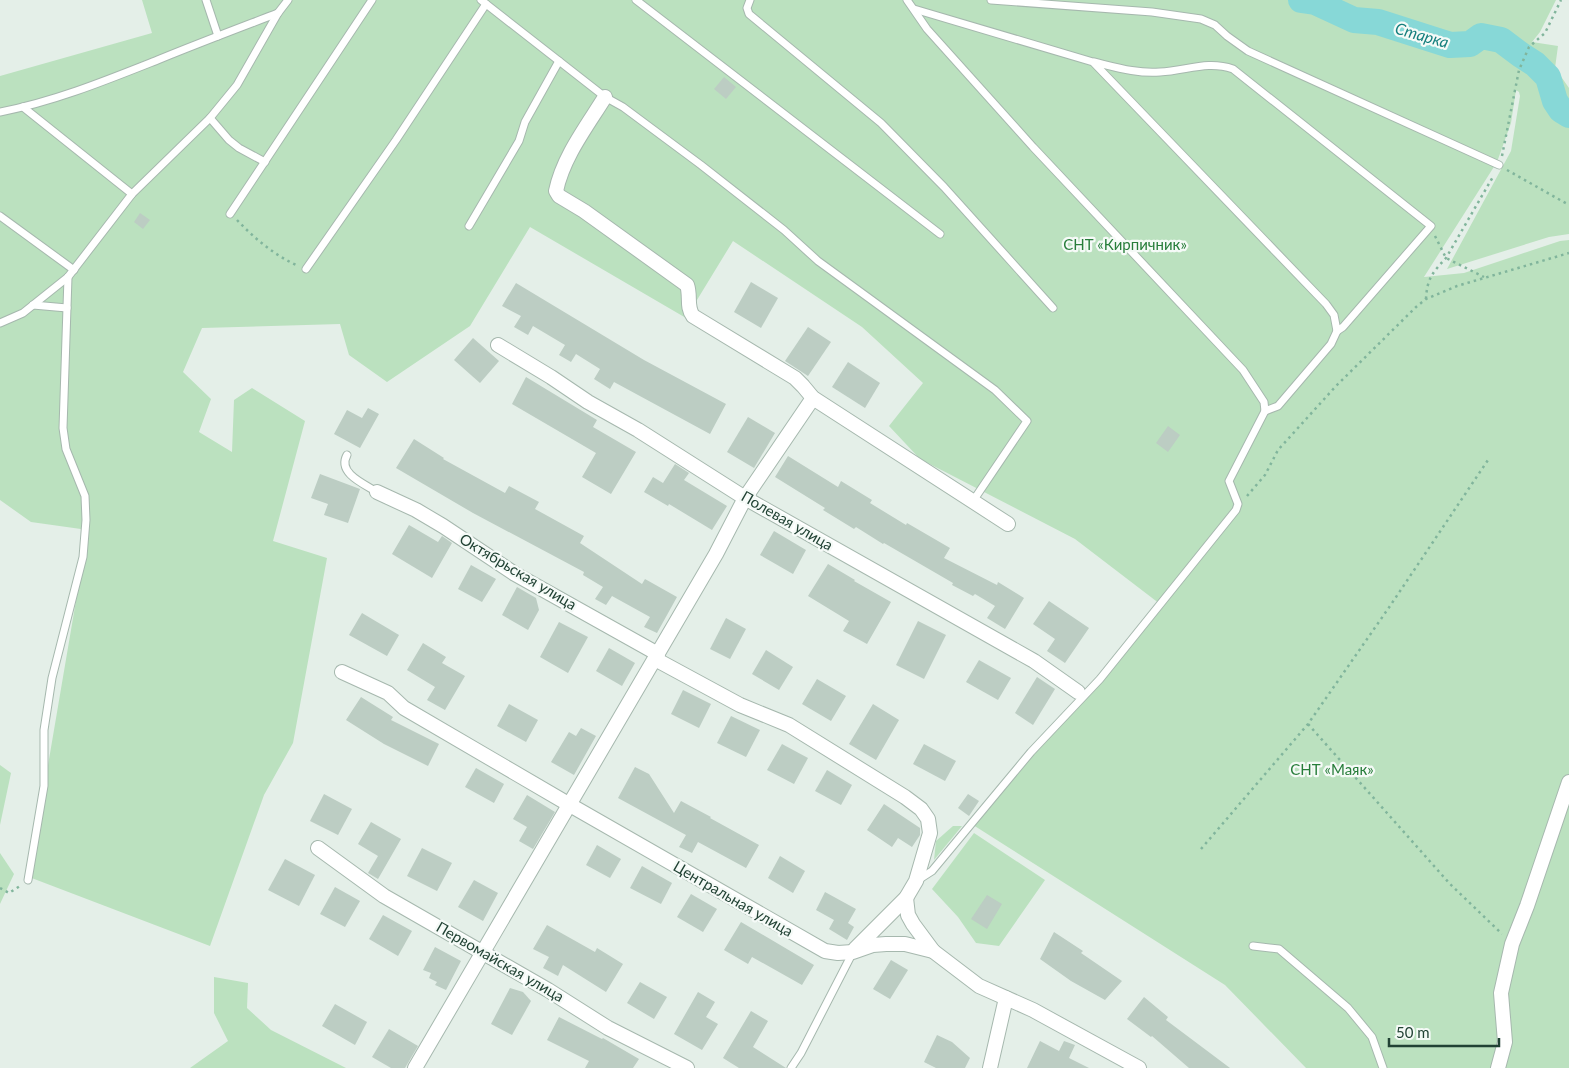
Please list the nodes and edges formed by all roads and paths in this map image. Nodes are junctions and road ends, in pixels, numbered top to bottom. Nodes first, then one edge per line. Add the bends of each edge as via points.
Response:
1 (206, 0) edge
2 (288, 0) edge
3 (372, 0) edge
4 (636, 0) edge
5 (750, 0) edge
6 (907, 0) edge
7 (991, 0) edge
8 (1561, 0) edge
9 (483, 2) edge
10 (914, 9) junction
11 (278, 14) junction
12 (218, 36) junction
13 (559, 61) junction
14 (1093, 62) junction
15 (605, 97) junction
16 (23, 107) junction
17 (0, 112) edge
18 (210, 118) junction
19 (265, 162) junction
20 (1499, 165) junction
21 (132, 194) junction
22 (1569, 205) edge
23 (230, 214) joint
24 (0, 216) edge
25 (469, 226) dead end
26 (1430, 226) junction
27 (940, 234) dead end
28 (1569, 253) edge
29 (1446, 258) junction
30 (306, 269) joint
31 (74, 270) junction
32 (68, 277) junction
33 (1484, 278) junction
34 (1426, 299) junction
35 (33, 305) junction
36 (67, 308) junction
37 (1053, 308) dead end
38 (0, 323) edge
39 (1337, 331) junction
40 (498, 345) dead end
41 (813, 398) junction
42 (1265, 410) junction
43 (347, 455) dead end
44 (1488, 460) dead end
45 (377, 492) joint
46 (745, 498) junction
47 (973, 502) junction
48 (1238, 504) junction
49 (1008, 524) dead end
50 (657, 656) junction
51 (342, 672) dead end
52 (1081, 695) junction
53 (1308, 724) junction
54 (1569, 782) edge
55 (570, 805) junction
56 (318, 848) dead end
57 (1201, 849) dead end
58 (28, 880) dead end
59 (916, 881) junction
60 (0, 888) edge
61 (9, 893) dead end
62 (906, 898) junction
63 (1512, 944) junction
64 (1253, 946) dead end
65 (933, 951) junction
66 (853, 952) junction
67 (483, 954) junction
68 (1006, 998) junction
69 (415, 1068) edge
70 (687, 1068) edge
71 (791, 1068) edge
72 (990, 1068) edge
73 (1138, 1068) edge
74 (1383, 1068) edge
75 (1498, 1068) edge

1 - 12 lane
2 - 11 lane
3 - 19 lane
4 - 27 lane
5 - 37 lane via 749,14 881,123 944,187
6 - 10 lane
7 - 20 lane via 1152,12 1201,19 1215,24 1248,51
8 - 20 path via 1545,33 1529,46 1519,70
9 - 13 lane
9 - 30 lane via 396,140
10 - 14 lane
10 - 42 lane via 927,29 1033,147 1242,370 1264,402
11 - 12 lane
11 - 18 lane via 237,85
12 - 16 lane via 86,88
13 - 15 lane
13 - 25 lane
14 - 26 lane via 1152,72 1211,64 1234,69
14 - 39 lane via 1326,304 1334,315
15 - 41 street via 574,147 558,180 556,192 687,285 689,311 693,316 795,378
15 - 47 lane via 702,165 818,261 995,390 1027,421
16 - 17 lane
16 - 21 lane
18 - 19 lane via 229,140
18 - 21 lane
19 - 23 lane
20 - 22 path
20 - 29 path
21 - 31 lane
23 - 30 path via 256,240
24 - 31 lane
26 - 29 path
26 - 39 lane
28 - 33 path
29 - 33 path
29 - 34 path via 1427,284
31 - 32 lane
32 - 35 lane
32 - 36 lane
33 - 34 path
34 - 48 path via 1336,386 1278,450 1265,475
35 - 36 lane
35 - 38 lane
36 - 58 lane via 63,428 66,449 85,496 86,520 83,557 52,678 44,730 44,786
39 - 42 lane via 1331,344 1278,406
40 - 46 street, Полевая улица
41 - 46 street
41 - 47 street
42 - 48 lane via 1230,481
43 - 45 lane via 345,467 351,476
44 - 53 path
45 - 50 street, Октябрьская улица via 444,526 516,574
46 - 50 street
46 - 52 street, Полевая улица via 1034,662
47 - 49 street
48 - 52 lane via 1100,679
50 - 55 street
50 - 59 street, Октябрьская улица via 740,705 789,725 921,810 928,819 930,833
51 - 55 street, Центральная улица via 388,693 404,708
52 - 59 lane via 932,871
53 - 57 path
53 - 63 path via 1450,884
54 - 63 street
55 - 66 street, Центральная улица via 825,951
55 - 67 street
56 - 67 street, Первомайская улица via 384,896
59 - 62 street
60 - 61 path
62 - 65 street via 908,915
62 - 66 street
63 - 75 street via 1502,993 1505,1042
64 - 74 lane via 1279,949 1348,1008 1372,1037
65 - 66 street, Центральная улица via 905,944 886,944
65 - 68 street, Центральная улица via 979,986
66 - 71 lane
67 - 69 street
67 - 70 street, Первомайская улица via 608,1028
68 - 72 street
68 - 73 street, Центральная улица

